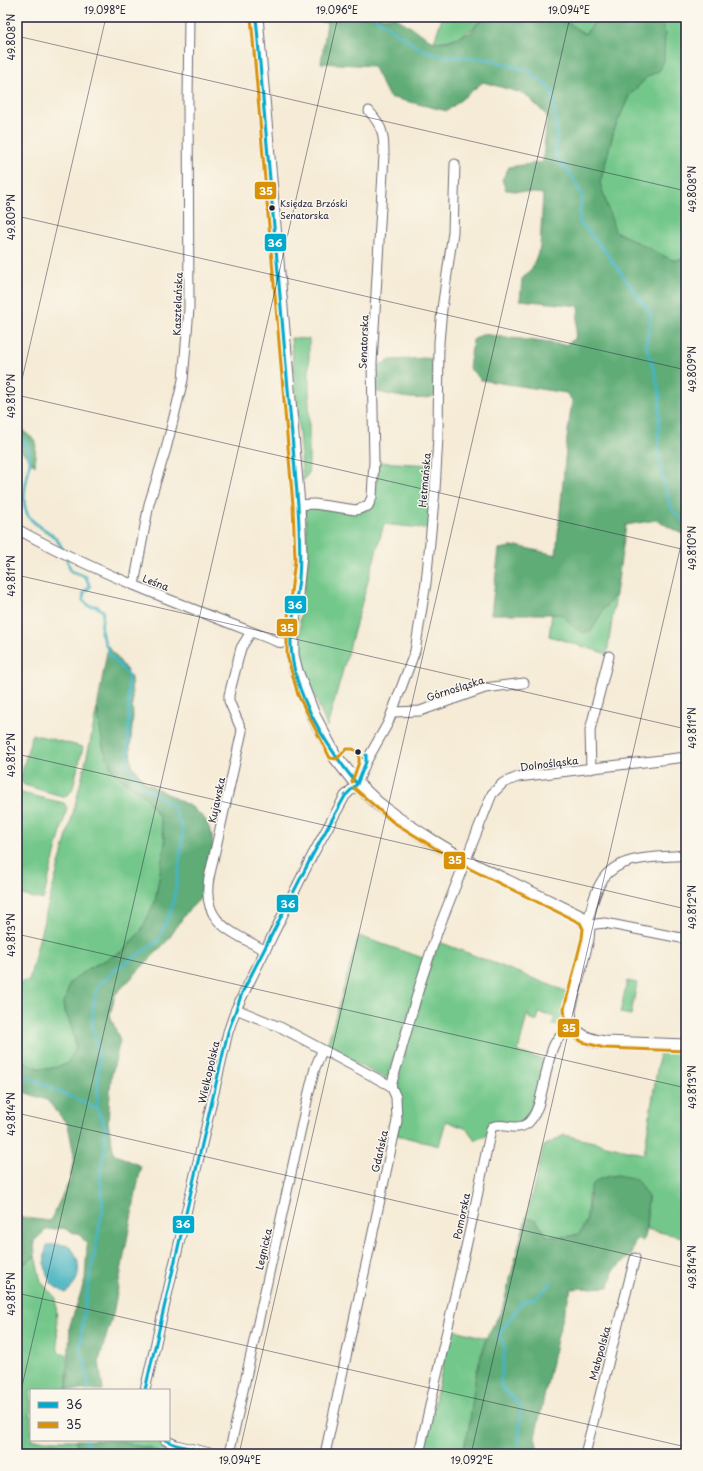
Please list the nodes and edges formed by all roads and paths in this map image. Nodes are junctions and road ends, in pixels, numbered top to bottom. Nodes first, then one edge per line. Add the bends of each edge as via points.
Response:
1 (189, 17) edge
2 (256, 17) edge
3 (369, 111) dead end
4 (455, 164) dead end
5 (298, 505) junction
6 (17, 529) edge
7 (134, 585) junction
8 (251, 632) junction
9 (291, 644) junction
10 (609, 656) dead end
11 (524, 683) dead end
12 (393, 712) junction
13 (686, 757) edge
14 (591, 769) junction
15 (357, 784) junction
16 (686, 855) edge
17 (465, 861) junction
18 (587, 925) junction
19 (686, 939) edge
20 (264, 950) junction
21 (236, 1009) junction
22 (572, 1027) junction
23 (686, 1046) edge
24 (322, 1051) junction
25 (391, 1086) junction
26 (635, 1258) dead end
27 (145, 1389) edge
28 (167, 1441) edge
29 (214, 1454) edge
30 (229, 1454) edge
31 (325, 1454) edge
32 (419, 1454) edge
33 (584, 1454) edge

1 - 7 street, Kasztelańska via 189,309 182,380 166,449 149,504
2 - 5 street
3 - 5 street, Senatorska via 384,135 372,363 372,497 368,506 356,510 314,504
4 - 12 street, Hetmańska via 453,232 439,342 438,436 426,583 415,651
5 - 9 street via 300,555
6 - 7 street, Leśna via 62,553
7 - 8 street, Leśna
8 - 9 street, Leśna
8 - 20 street, Kujawska via 241,648 229,695 229,701 242,730 207,895 212,913 219,923
9 - 15 street via 296,671 313,715 334,755
10 - 14 street, Dolnośląska via 590,730
11 - 12 street, Górnośląska via 485,688 420,711
12 - 15 street, Hetmańska
13 - 14 street, Dolnośląska
14 - 17 street, Dolnośląska via 518,777 504,783 492,794
15 - 17 street via 396,818
15 - 20 street, Wielkopolska via 345,796
16 - 18 street via 636,860 618,865 599,886
17 - 18 street via 581,916
17 - 25 street via 421,981
18 - 19 street via 605,923
18 - 22 street via 587,939 569,1010
20 - 21 street, Wielkopolska
21 - 24 street via 282,1028
21 - 27 street, Wielkopolska via 228,1032
22 - 23 street via 580,1036 592,1041
22 - 32 street, Pomorska via 559,1037 552,1049 542,1092 532,1119 519,1127 498,1125 491,1129
24 - 25 street
24 - 30 street, Legnicka via 309,1092
25 - 31 street, Gdańska via 396,1097 397,1121
26 - 33 street, Małopolska
28 - 29 street via 176,1446

